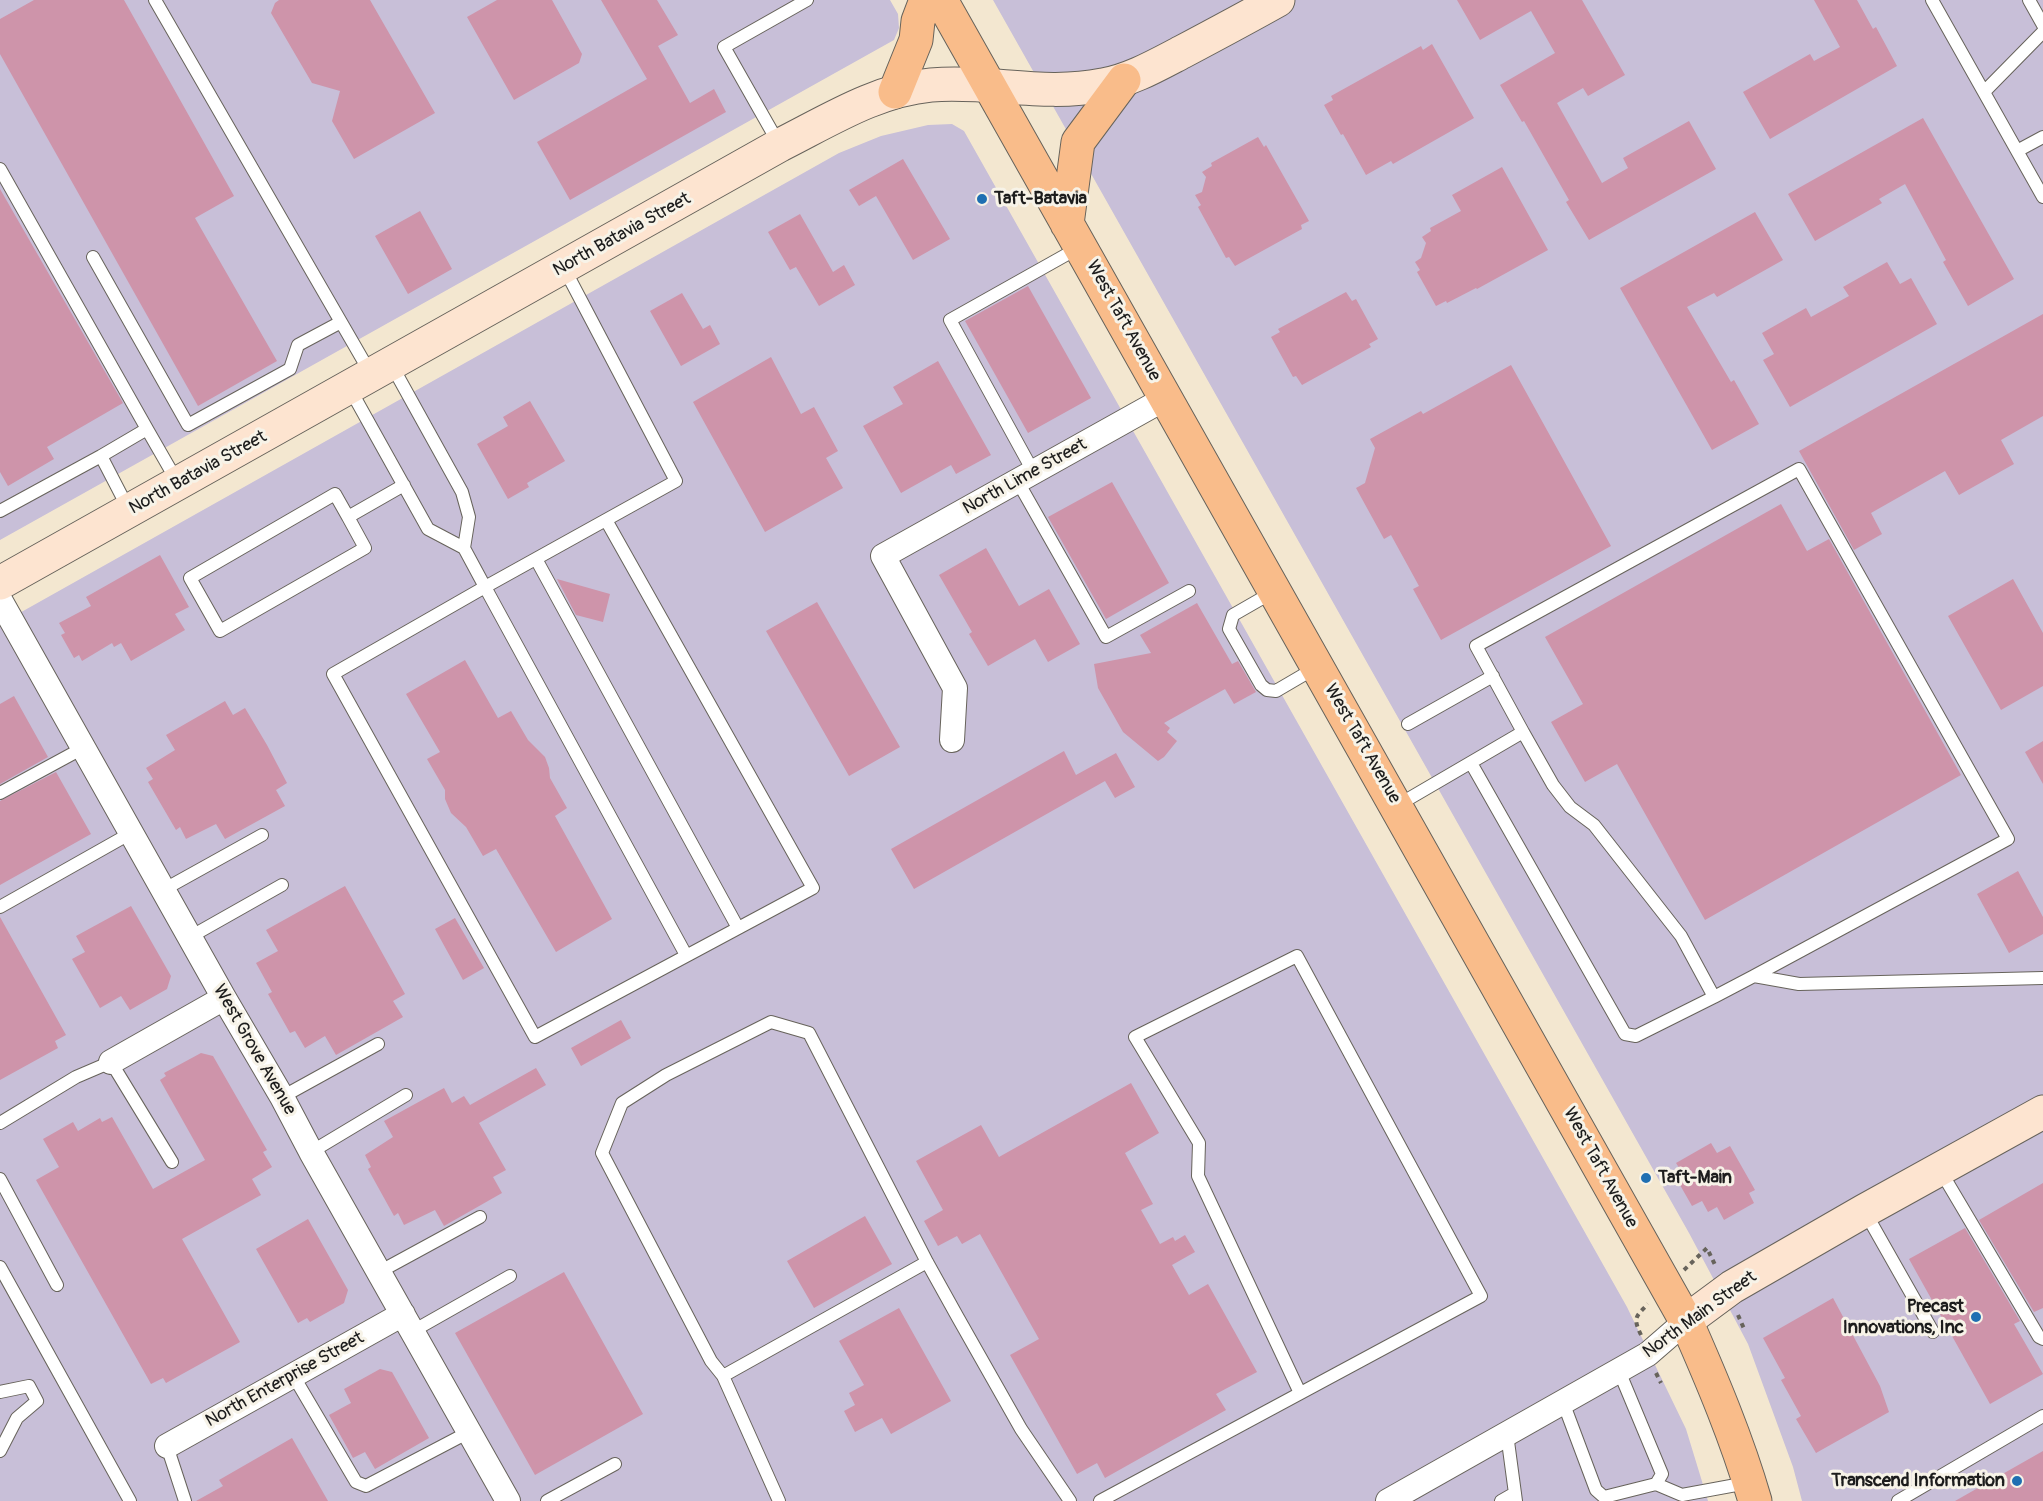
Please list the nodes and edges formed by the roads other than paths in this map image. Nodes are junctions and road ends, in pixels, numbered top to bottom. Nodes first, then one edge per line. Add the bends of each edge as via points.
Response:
1 (155, 0) edge
2 (807, 0) edge
3 (926, 0) edge
4 (941, 0) edge
5 (1278, 0) edge
6 (1932, 0) edge
7 (2029, 0) edge
8 (2043, 25) edge
9 (2043, 32) edge
10 (1124, 80) junction
11 (990, 86) junction
12 (895, 92) junction
13 (1984, 92) junction
14 (2043, 137) edge
15 (780, 145) junction
16 (2017, 151) junction
17 (0, 168) edge
18 (2043, 197) edge
19 (1074, 235) junction
20 (93, 257) dead end
21 (564, 267) junction
22 (341, 322) junction
23 (370, 376) junction
24 (1166, 398) junction
25 (147, 429) junction
26 (100, 456) junction
27 (1026, 478) junction
28 (179, 483) junction
29 (404, 485) junction
30 (130, 511) junction
31 (0, 512) edge
32 (348, 517) junction
33 (606, 520) junction
34 (464, 548) junction
35 (536, 559) junction
36 (0, 583) edge
37 (485, 587) junction
38 (1189, 591) dead end
39 (1275, 591) junction
40 (0, 600) edge
41 (1318, 667) junction
42 (1493, 676) junction
43 (1408, 724) dead end
44 (1523, 732) junction
45 (952, 740) dead end
46 (83, 748) junction
47 (1471, 763) junction
48 (0, 793) edge
49 (1397, 806) junction
50 (131, 833) junction
51 (262, 835) dead end
52 (282, 885) dead end
53 (163, 890) junction
54 (0, 907) edge
55 (738, 928) junction
56 (190, 937) junction
57 (686, 955) junction
58 (1754, 976) junction
59 (2043, 978) edge
60 (1714, 997) junction
61 (224, 998) junction
62 (378, 1044) dead end
63 (111, 1062) junction
64 (406, 1095) dead end
65 (282, 1097) junction
66 (2040, 1120) edge
67 (0, 1124) edge
68 (311, 1152) junction
69 (172, 1162) dead end
70 (1940, 1169) junction
71 (0, 1179) edge
72 (1864, 1211) junction
73 (480, 1217) dead end
74 (927, 1262) junction
75 (0, 1267) edge
76 (379, 1272) junction
77 (510, 1276) dead end
78 (57, 1285) dead end
79 (1686, 1321) junction
80 (408, 1323) junction
81 (1933, 1332) dead end
82 (2043, 1339) edge
83 (1619, 1371) junction
84 (293, 1376) junction
85 (723, 1376) junction
86 (0, 1392) edge
87 (1300, 1393) junction
88 (1563, 1402) junction
89 (2043, 1416) edge
90 (469, 1432) junction
91 (1508, 1434) junction
92 (167, 1446) joint
93 (0, 1450) edge
94 (615, 1464) dead end
95 (1656, 1484) junction
96 (1752, 1492) edge
97 (1516, 1497) edge
98 (130, 1501) edge
99 (185, 1501) edge
100 (508, 1501) edge
101 (547, 1501) edge
102 (779, 1501) edge
103 (1070, 1501) edge
104 (1101, 1501) edge
105 (1388, 1501) edge
106 (1501, 1501) edge
107 (1898, 1501) edge

1 - 22 lane
2 - 15 lane via 724,47
3 - 12 main road via 916,40
4 - 11 main road, West Taft Avenue
5 - 10 main road, North Batavia Street
6 - 13 lane
7 - 8 lane
9 - 13 lane
10 - 11 main road, North Batavia Street via 1070,90
10 - 19 main road via 1078,142
11 - 12 main road, North Batavia Street via 930,85
11 - 19 main road, West Taft Avenue
12 - 15 main road, North Batavia Street via 862,103
13 - 16 lane
14 - 16 lane
15 - 21 main road, North Batavia Street
16 - 18 lane
17 - 25 lane
19 - 24 main road, West Taft Avenue
19 - 27 lane via 950,320
20 - 22 lane via 188,425 290,369 298,345
21 - 23 main road, North Batavia Street
21 - 33 lane via 676,481
22 - 23 lane
23 - 28 main road, North Batavia Street
23 - 29 lane
23 - 34 lane via 462,492 469,517
24 - 27 street, North Lime Street
24 - 39 main road, West Taft Avenue
25 - 26 lane
25 - 28 lane
26 - 30 lane
26 - 31 lane
27 - 38 lane via 1106,637
27 - 45 street, North Lime Street via 883,556 955,688
28 - 30 main road, North Batavia Street
29 - 32 lane
29 - 34 lane via 428,528
30 - 36 main road, North Batavia Street
32 - 32 lane via 364,548 220,631 190,578 335,494
33 - 35 lane
33 - 55 lane via 813,888
34 - 37 lane
35 - 37 lane
35 - 55 lane
37 - 57 lane
37 - 57 lane via 333,674 535,1037
39 - 41 main road, West Taft Avenue
39 - 41 lane via 1233,615 1229,629 1267,690 1276,691
40 - 46 street, West Grove Avenue
41 - 49 main road, West Taft Avenue
42 - 43 lane
42 - 44 lane
42 - 58 lane via 1476,646 1799,469 2008,839
44 - 47 lane
44 - 60 lane via 1570,807 1594,825 1681,936
46 - 48 lane
46 - 50 street, West Grove Avenue
47 - 49 lane
47 - 60 lane via 1625,1034 1636,1036
49 - 79 main road, West Taft Avenue
50 - 53 street, West Grove Avenue
50 - 54 lane
51 - 53 lane
52 - 56 lane
53 - 56 street, West Grove Avenue
55 - 57 lane
56 - 61 street, West Grove Avenue
58 - 59 lane via 1799,984
58 - 60 lane
61 - 63 street
61 - 65 street, West Grove Avenue
62 - 65 lane
63 - 67 lane via 76,1077
63 - 69 lane
64 - 68 lane
65 - 68 street, West Grove Avenue
66 - 70 main road, North Main Street
68 - 76 street, West Grove Avenue
70 - 72 main road, North Main Street
70 - 82 lane
71 - 78 lane
72 - 79 main road, North Main Street via 1732,1287
72 - 81 lane
73 - 76 lane
74 - 85 lane
74 - 85 lane via 809,1033 771,1022 666,1075 622,1103 602,1153
74 - 103 lane via 1021,1429
75 - 98 lane
76 - 80 street, West Grove Avenue
77 - 80 lane
79 - 83 street, North Main Street via 1651,1352
79 - 96 main road, West Taft Avenue via 1716,1390
80 - 84 street, North Enterprise Street
80 - 90 street, West Grove Avenue
83 - 88 street, North Main Street
83 - 95 lane via 1662,1474
84 - 90 lane via 356,1482 366,1486
84 - 92 street, North Enterprise Street
85 - 102 lane
86 - 93 lane via 29,1386 37,1401 17,1418
87 - 87 lane via 1481,1296 1297,956 1136,1036 1199,1143 1198,1176
87 - 104 lane
88 - 91 street, North Main Street
88 - 95 lane via 1596,1490 1604,1497
89 - 107 lane
90 - 100 street, West Grove Avenue
91 - 97 lane
91 - 105 street, North Main Street
92 - 99 lane
94 - 101 lane
95 - 96 lane via 1682,1496
97 - 106 lane

